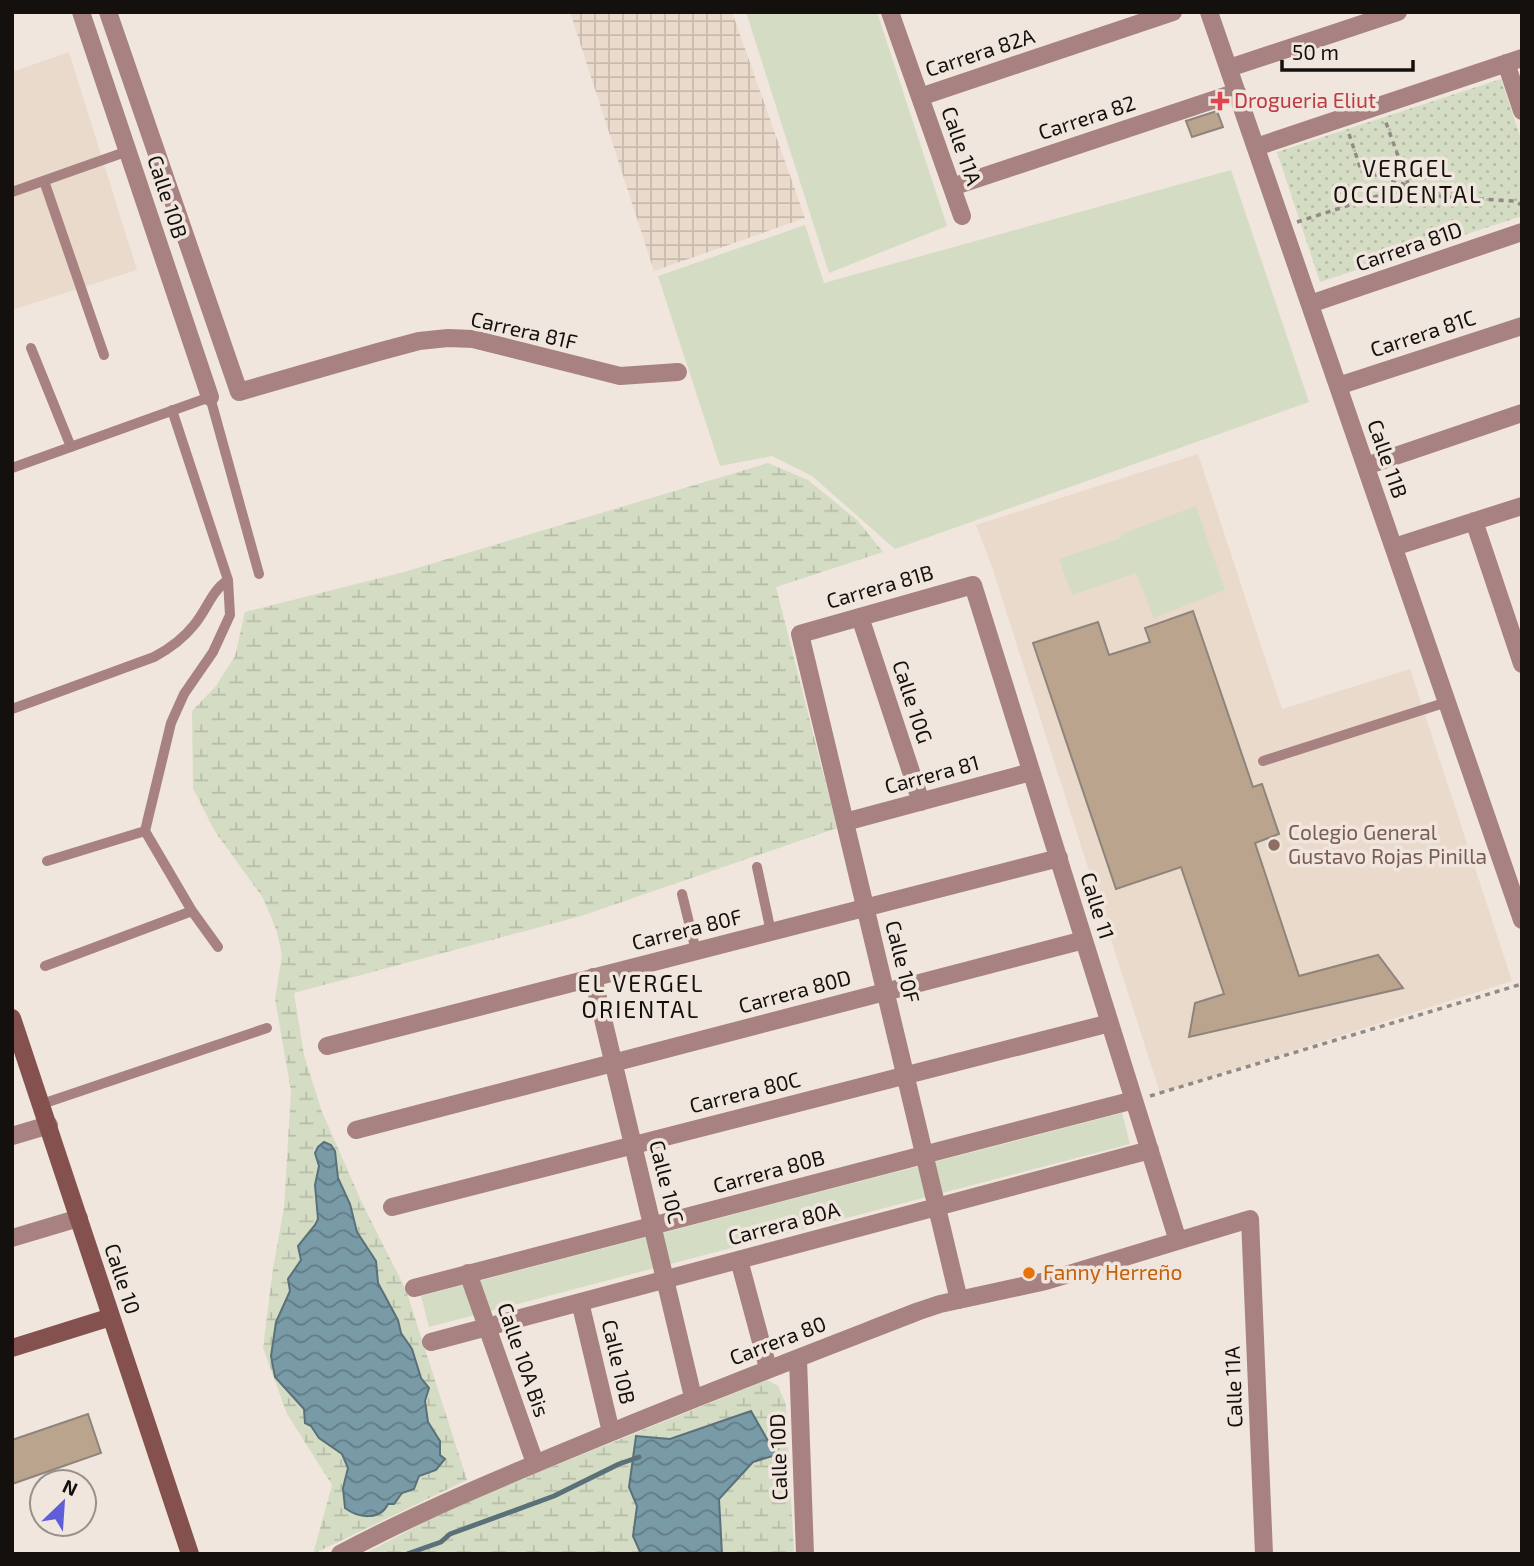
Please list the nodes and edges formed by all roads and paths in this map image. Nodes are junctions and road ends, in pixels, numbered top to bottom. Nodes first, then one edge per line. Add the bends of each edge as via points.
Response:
1 (81, 12) edge
2 (108, 12) edge
3 (890, 12) edge
4 (1173, 12) edge
5 (1209, 12) edge
6 (1398, 12) edge
7 (1514, 61) edge
8 (1229, 68) junction
9 (1237, 92) junction
10 (920, 97) junction
11 (1522, 111) edge
12 (1382, 113) dead end
13 (1346, 125) dead end
14 (1256, 147) junction
15 (128, 151) junction
16 (44, 181) junction
17 (1409, 186) junction
18 (952, 187) junction
19 (12, 192) edge
20 (1522, 205) edge
21 (962, 216) dead end
22 (1295, 222) dead end
23 (1522, 232) edge
24 (1310, 304) junction
25 (1522, 326) edge
26 (31, 348) dead end
27 (104, 355) dead end
28 (678, 372) dead end
29 (1338, 386) junction
30 (239, 392) joint
31 (210, 397) junction
32 (172, 410) junction
33 (1522, 412) edge
34 (71, 447) junction
35 (1366, 466) junction
36 (12, 468) edge
37 (1522, 506) edge
38 (1474, 521) junction
39 (1394, 547) junction
40 (259, 574) dead end
41 (228, 580) junction
42 (973, 585) joint
43 (860, 617) junction
44 (800, 634) joint
45 (1522, 664) edge
46 (1447, 702) junction
47 (12, 709) edge
48 (1263, 761) dead end
49 (1031, 772) junction
50 (921, 802) junction
51 (845, 822) junction
52 (145, 831) junction
53 (1059, 858) junction
54 (47, 861) dead end
55 (757, 867) dead end
56 (682, 894) dead end
57 (865, 908) junction
58 (192, 911) junction
59 (1522, 920) edge
60 (771, 932) junction
61 (1084, 940) junction
62 (218, 947) dead end
63 (696, 951) junction
64 (45, 966) dead end
65 (593, 977) junction
66 (1522, 984) edge
67 (886, 992) junction
68 (12, 1018) edge
69 (1110, 1023) junction
70 (267, 1028) dead end
71 (16, 1041) edge
72 (327, 1046) dead end
73 (613, 1063) junction
74 (905, 1076) junction
75 (1134, 1100) junction
76 (42, 1104) junction
77 (49, 1125) junction
78 (356, 1130) dead end
79 (12, 1136) edge
80 (633, 1145) junction
81 (1150, 1150) junction
82 (925, 1155) junction
83 (392, 1207) dead end
84 (937, 1207) junction
85 (79, 1219) junction
86 (1250, 1219) joint
87 (653, 1226) junction
88 (12, 1238) edge
89 (1178, 1241) junction
90 (739, 1260) junction
91 (468, 1273) junction
92 (666, 1279) junction
93 (414, 1287) dead end
94 (959, 1300) junction
95 (580, 1302) junction
96 (111, 1317) junction
97 (488, 1327) junction
98 (431, 1342) dead end
99 (12, 1348) edge
100 (798, 1359) junction
101 (768, 1368) junction
102 (694, 1397) junction
103 (611, 1432) junction
104 (535, 1462) junction
105 (190, 1554) edge
106 (340, 1554) edge
107 (805, 1554) edge
108 (1264, 1554) edge

1 - 15 street, Calle 10B
2 - 30 street, Calle 10B
3 - 10 street, Calle 11A
4 - 10 street, Carrera 82A
5 - 8 street, Calle 11B
6 - 8 street
7 - 11 street
7 - 14 street
8 - 9 street, Calle 11B
9 - 14 street, Calle 11B
9 - 18 street, Carrera 82
10 - 18 street, Calle 11A
12 - 17 path
13 - 17 path via 1361,170
14 - 24 street, Calle 11B
15 - 16 lane
15 - 31 street, Calle 10B
16 - 19 lane
16 - 27 lane
17 - 20 path via 1443,197
17 - 22 path
18 - 21 street, Calle 11A
23 - 24 street, Carrera 81D
24 - 29 street, Calle 11B
25 - 29 street, Carrera 81C
26 - 34 lane
28 - 30 street, Carrera 81F via 620,376 483,342 448,338 419,341
29 - 35 street, Calle 11B
31 - 32 lane
31 - 40 lane
32 - 34 lane
32 - 41 lane
33 - 35 street
34 - 36 lane
35 - 39 street, Calle 11B
37 - 38 street
38 - 39 street
38 - 45 street
39 - 46 street, Calle 11B
41 - 47 lane via 173,647
41 - 52 lane via 230,615 171,723
42 - 43 street, Carrera 81B
42 - 49 street, Calle 11
43 - 44 street, Carrera 81B
43 - 50 street, Calle 10G
44 - 51 street, Calle 10F
46 - 48 lane
46 - 59 street, Calle 11B
49 - 50 street, Carrera 81
49 - 53 street, Calle 11
50 - 51 street, Carrera 81
51 - 57 street, Calle 10F
52 - 54 lane
52 - 58 lane
53 - 57 street, Carrera 80F
53 - 61 street, Calle 11
55 - 60 lane
56 - 63 lane
57 - 60 street, Carrera 80F
57 - 67 street, Calle 10F
58 - 62 lane
58 - 64 lane
60 - 63 street, Carrera 80F
61 - 67 street, Carrera 80D
61 - 69 street, Calle 11
63 - 65 street, Carrera 80F
65 - 72 street, Carrera 80F
65 - 73 street, Calle 10C
66 - 75 path
67 - 73 street, Carrera 80D
67 - 74 street, Calle 10F
68 - 71 street, Calle 10
69 - 74 street, Carrera 80C
69 - 75 street, Calle 11
70 - 76 lane
71 - 76 street, Calle 10
73 - 78 street, Carrera 80D
73 - 80 street, Calle 10C
74 - 80 street, Carrera 80C
74 - 82 street, Calle 10F
75 - 81 street, Calle 11
75 - 82 street, Carrera 80B
76 - 77 street, Calle 10
77 - 79 street
77 - 85 street, Calle 10
80 - 83 street, Carrera 80C
80 - 87 street, Calle 10C
81 - 84 street, Carrera 80A
81 - 89 street, Calle 11
82 - 84 street, Calle 10F
82 - 87 street, Carrera 80B
84 - 90 street, Carrera 80A
84 - 94 street, Calle 10F
85 - 88 street
85 - 96 street, Calle 10
86 - 89 street, Carrera 80
86 - 108 street, Calle 11A
87 - 91 street, Carrera 80B
87 - 92 street, Calle 10C
89 - 94 street, Carrera 80 via 1046,1281
90 - 92 street, Carrera 80A
90 - 101 street
91 - 93 street, Carrera 80B
91 - 97 street, Calle 10A Bis
92 - 95 street, Carrera 80A
92 - 102 street, Calle 10C
94 - 100 street, Carrera 80
95 - 97 street, Carrera 80A
95 - 103 street, Calle 10B
96 - 99 street
96 - 105 street, Calle 10
97 - 98 street, Carrera 80A
97 - 104 street, Calle 10A Bis
100 - 101 street, Carrera 80
100 - 107 street, Calle 10D
101 - 102 street, Carrera 80
102 - 103 street, Carrera 80
103 - 104 street, Carrera 80
104 - 106 street, Carrera 80

